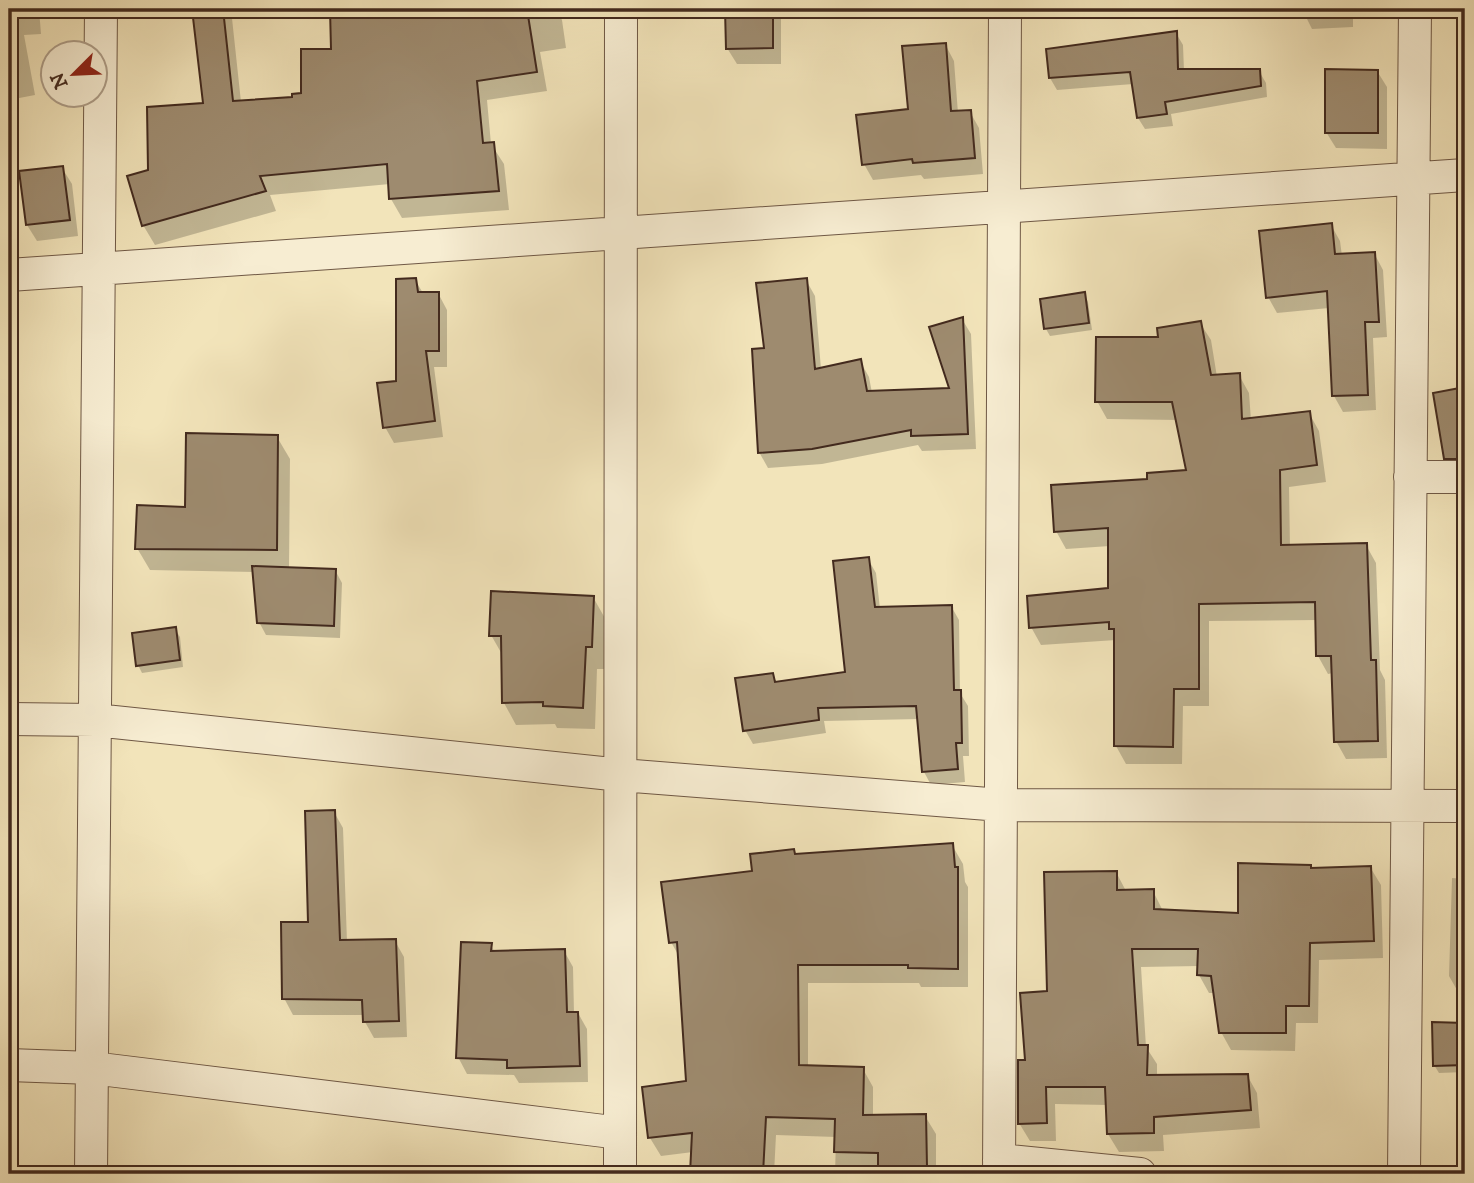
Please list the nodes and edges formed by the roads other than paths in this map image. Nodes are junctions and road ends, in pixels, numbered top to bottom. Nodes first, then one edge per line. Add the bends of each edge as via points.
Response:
1 (101, 9) edge
2 (621, 9) edge
3 (1005, 9) edge
4 (1415, 9) edge
5 (1465, 175) edge
6 (1413, 179) junction
7 (1004, 207) junction
8 (622, 234) junction
9 (99, 270) junction
10 (9, 275) edge
11 (1410, 477) junction
12 (1465, 477) edge
13 (9, 719) edge
14 (95, 720) junction
15 (621, 775) junction
16 (1407, 804) junction
17 (1001, 805) junction
18 (1465, 806) edge
19 (9, 1065) edge
20 (92, 1068) junction
21 (620, 1133) junction
22 (999, 1167) edge
23 (91, 1174) edge
24 (620, 1174) edge
25 (1140, 1174) edge
26 (1404, 1174) edge

1 - 9 street
2 - 8 street
3 - 7 street
4 - 6 street
5 - 6 street
6 - 7 street
6 - 11 street
7 - 8 street
7 - 17 street
8 - 9 street
8 - 15 street
9 - 10 street
9 - 14 street
11 - 12 street
11 - 16 street
13 - 14 street
14 - 15 street
14 - 20 street
15 - 17 street
15 - 21 street
16 - 17 street
16 - 18 street
16 - 26 street
17 - 22 street
19 - 20 street
20 - 21 street
20 - 23 street
21 - 24 street
22 - 25 street

